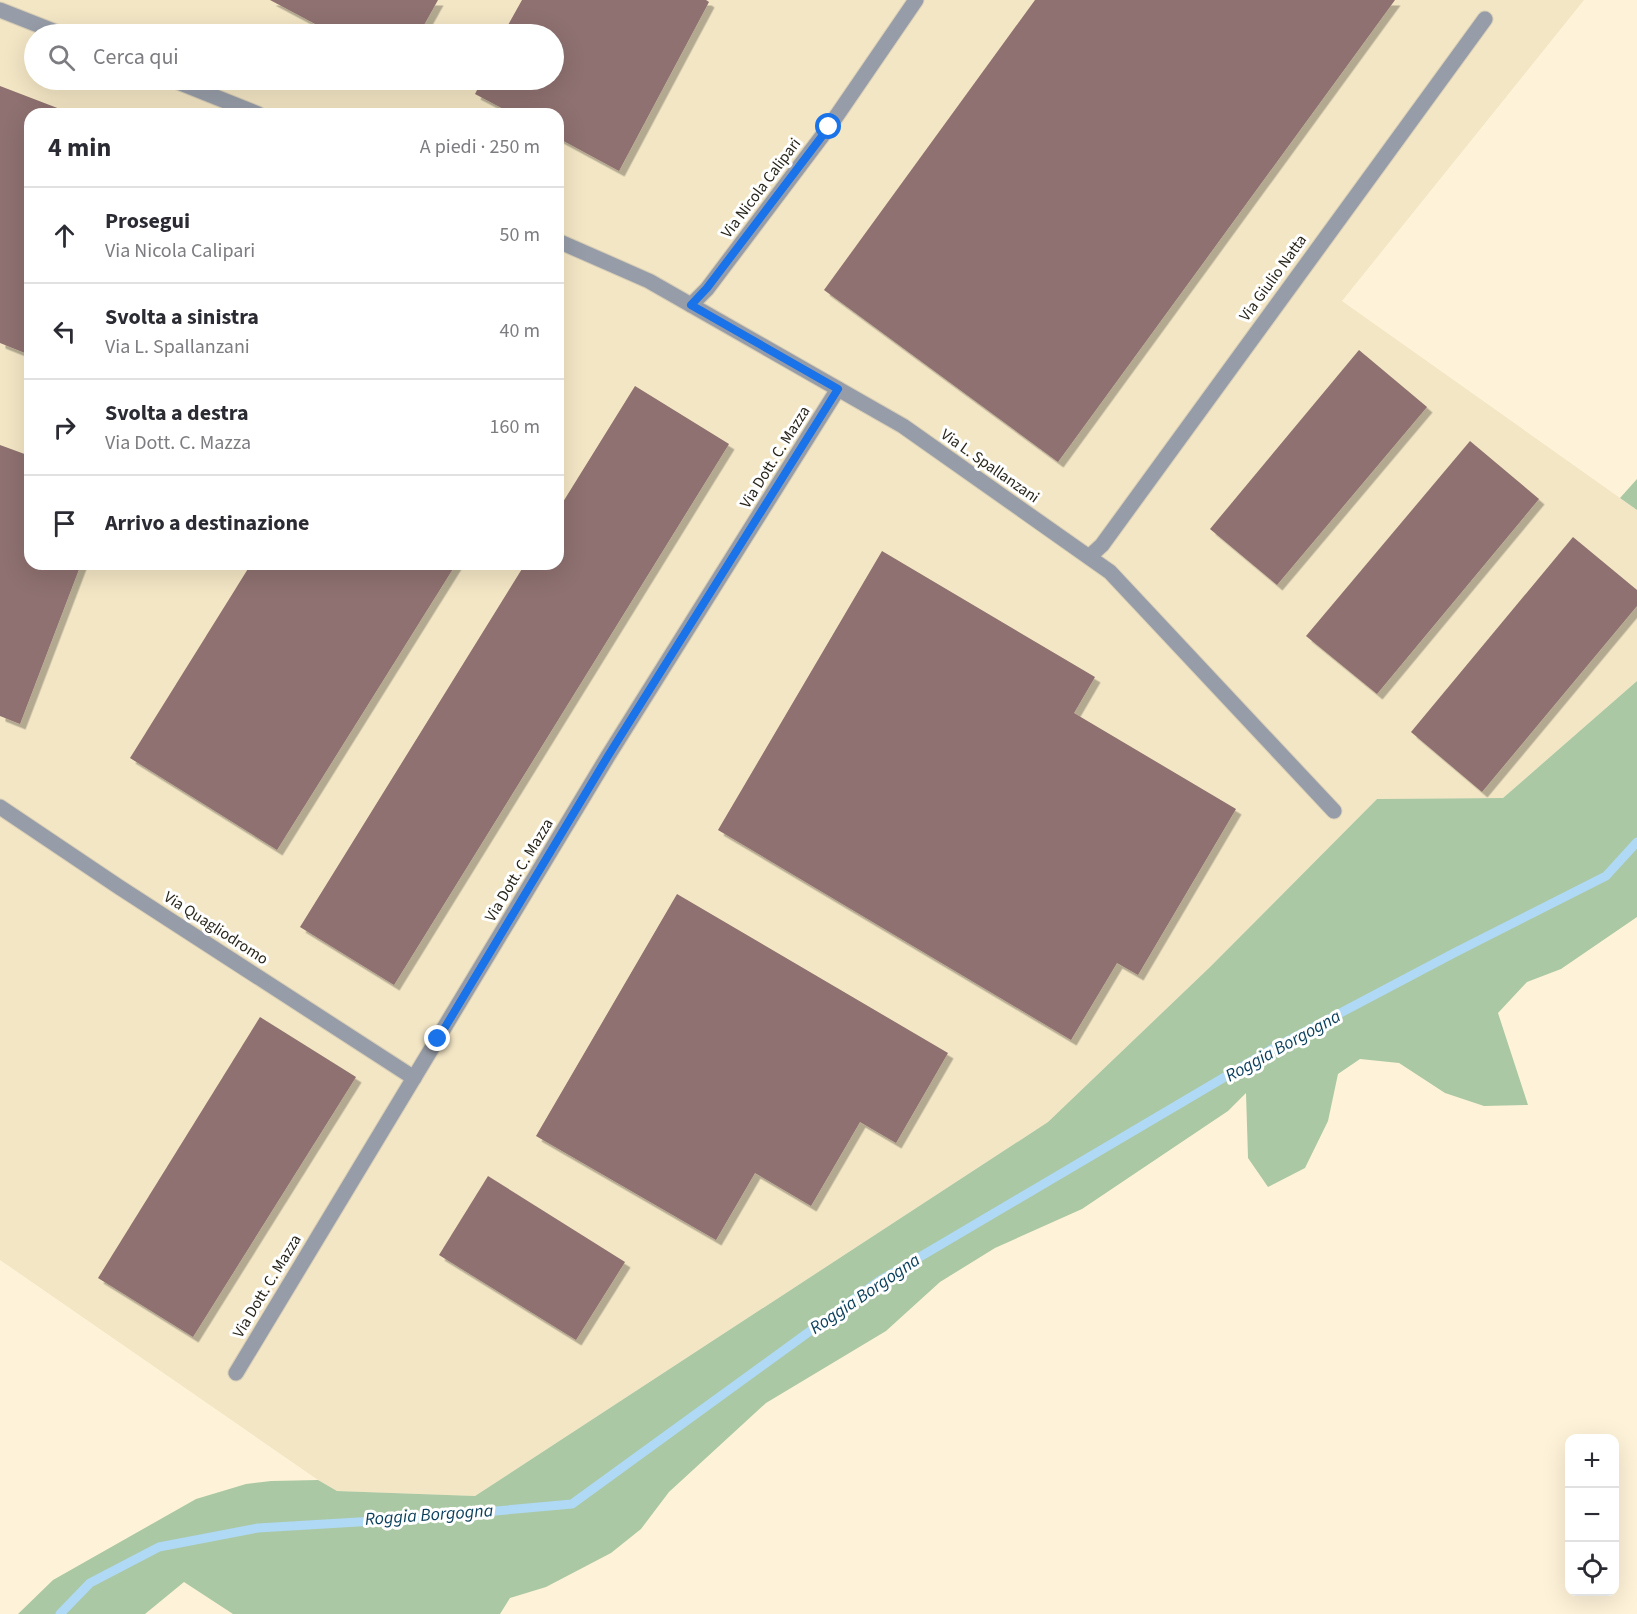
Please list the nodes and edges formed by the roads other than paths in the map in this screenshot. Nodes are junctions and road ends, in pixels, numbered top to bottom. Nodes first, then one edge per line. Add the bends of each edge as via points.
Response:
1 (916, 0) edge
2 (0, 10) edge
3 (1485, 19) dead end
4 (36, 24) edge
5 (197, 90) edge
6 (243, 108) edge
7 (564, 244) edge
8 (691, 305) junction
9 (838, 389) junction
10 (1089, 557) junction
11 (0, 807) edge
12 (1334, 811) dead end
13 (414, 1078) junction
14 (236, 1373) dead end

1 - 8 street, Via Nicola Calipari via 829,127
2 - 4 street
3 - 10 street, Via Giulio Natta via 1102,545
5 - 6 street
7 - 8 street, Via L. Spallanzani via 649,281
8 - 9 street, Via L. Spallanzani
9 - 10 street, Via L. Spallanzani via 903,426
9 - 13 street, Via Dott. C. Mazza via 608,756
10 - 12 street, Via L. Spallanzani via 1110,572
11 - 13 street, Via Quagliodromo
13 - 14 street, Via Dott. C. Mazza

